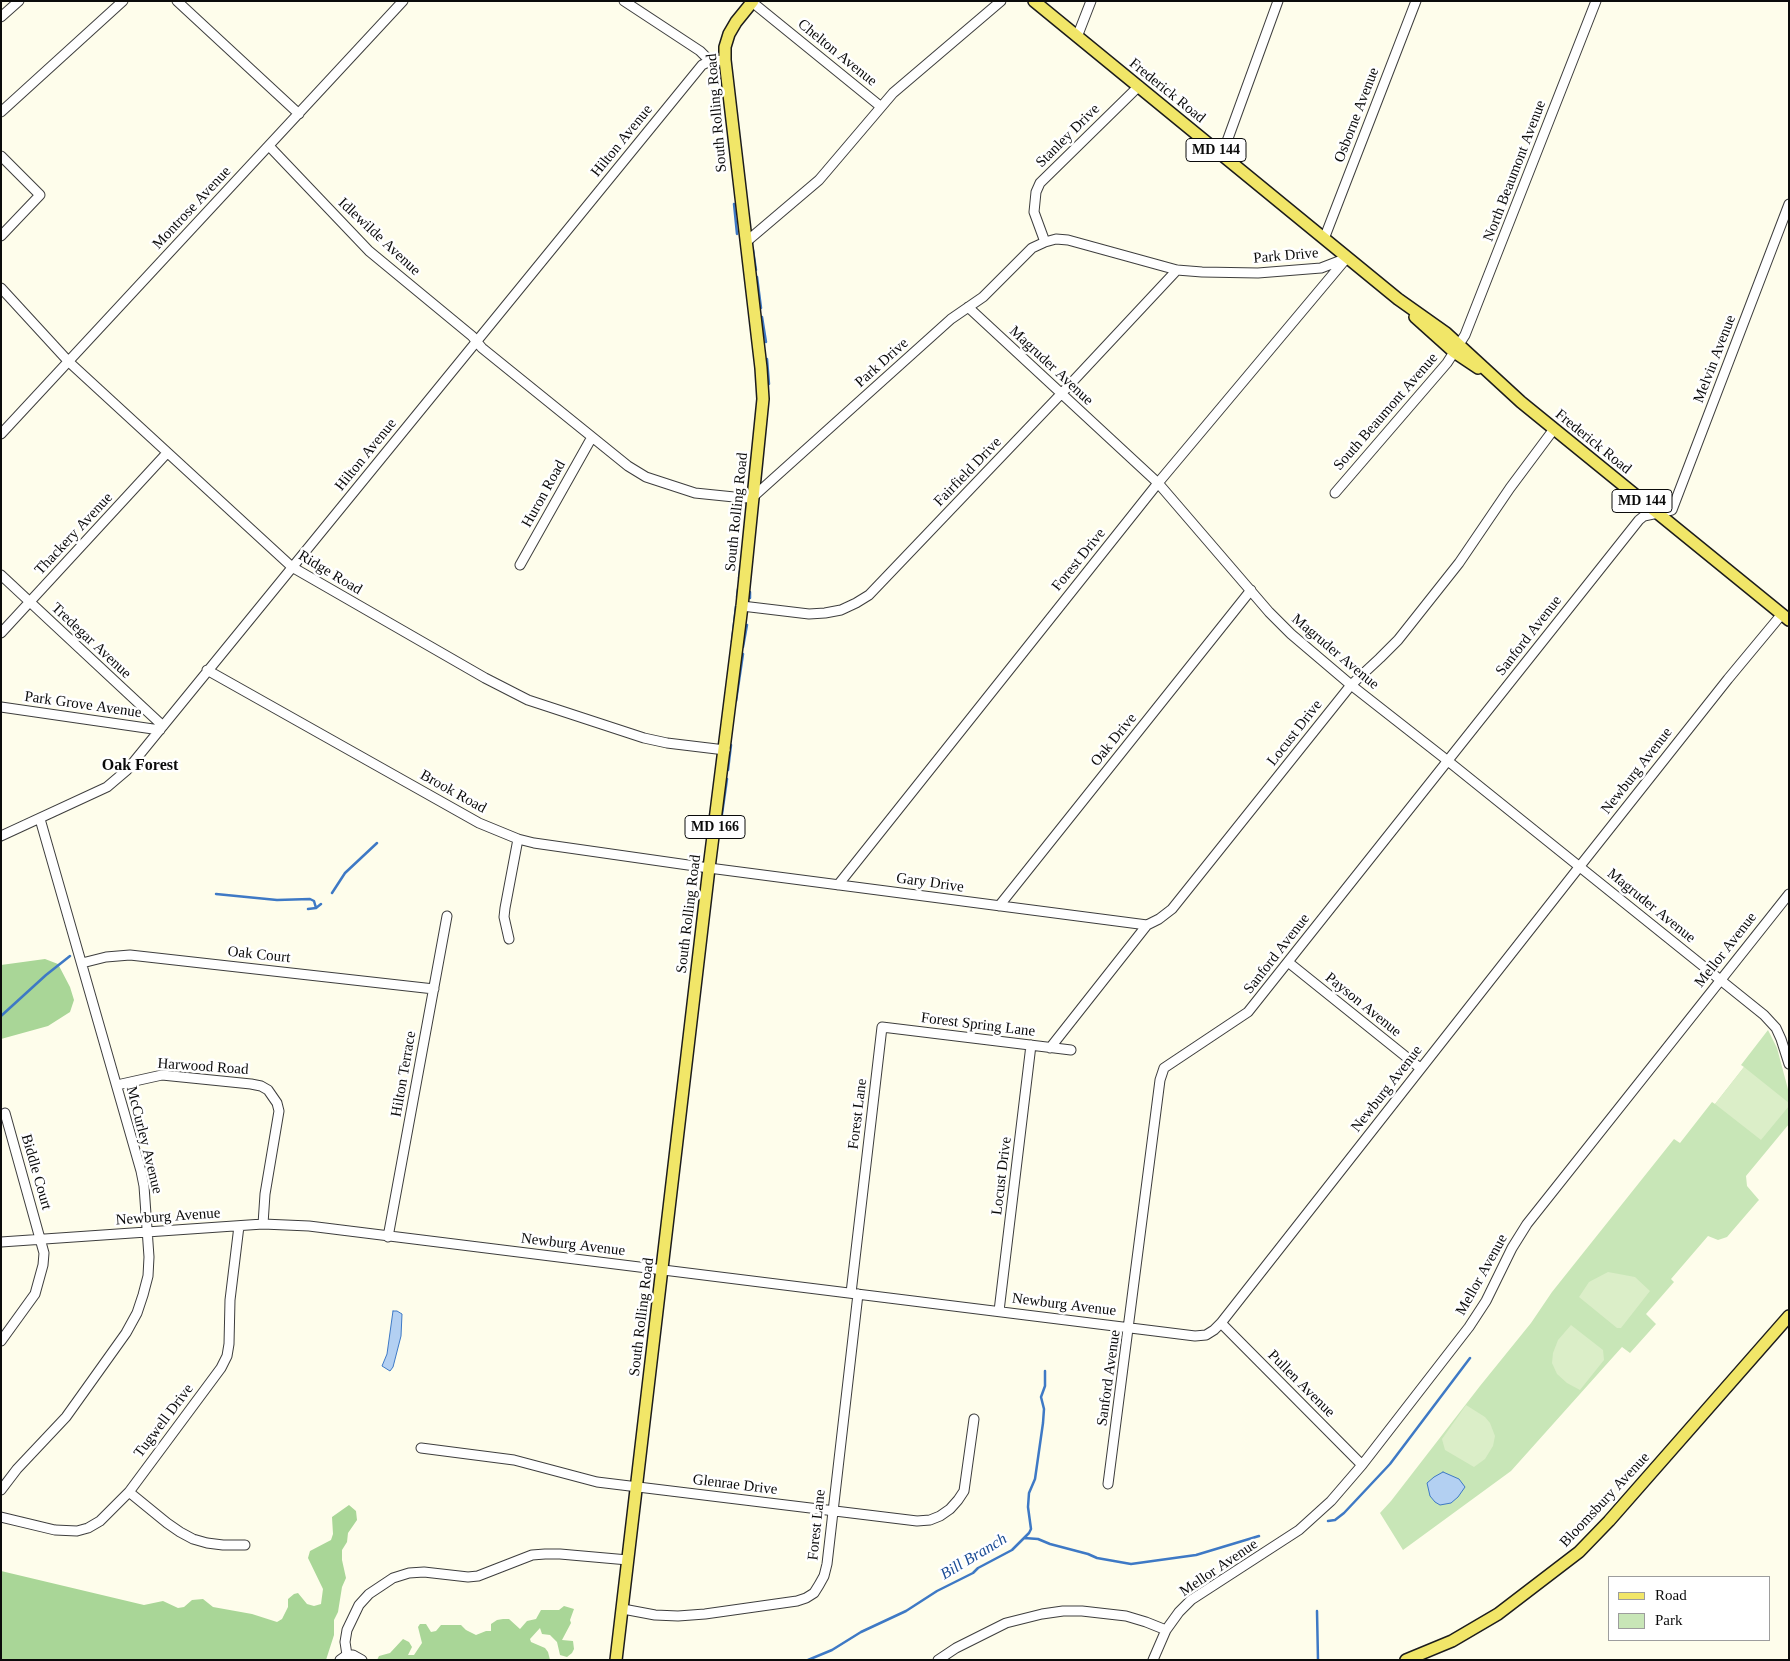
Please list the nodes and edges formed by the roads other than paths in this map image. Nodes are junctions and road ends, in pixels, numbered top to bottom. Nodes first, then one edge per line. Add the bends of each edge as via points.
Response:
1 (20, 1) edge
2 (123, 1) edge
3 (176, 1) edge
4 (403, 1) edge
5 (624, 1) edge
6 (1001, 1) edge
7 (1034, 1) edge
8 (1091, 1) edge
9 (1278, 1) edge
10 (1416, 1) edge
11 (1596, 1) edge
12 (753, 2) edge
13 (1, 17) edge
14 (1077, 37) junction
15 (724, 60) junction
16 (710, 61) junction
17 (1138, 86) junction
18 (880, 106) junction
19 (1, 112) edge
20 (299, 114) junction
21 (269, 146) junction
22 (1222, 155) junction
23 (1, 156) edge
24 (1789, 204) edge
25 (1, 236) edge
26 (1324, 239) junction
27 (746, 242) junction
28 (1044, 242) junction
29 (1347, 258) junction
30 (1177, 270) junction
31 (1, 288) edge
32 (968, 307) junction
33 (477, 342) junction
34 (1457, 348) junction
35 (69, 362) junction
36 (1061, 394) junction
37 (1554, 429) junction
38 (1, 434) edge
39 (592, 437) junction
40 (167, 453) junction
41 (1158, 483) junction
42 (1335, 493) dead end
43 (754, 497) junction
44 (1658, 514) junction
45 (520, 565) dead end
46 (292, 567) junction
47 (1, 575) edge
48 (1251, 590) junction
49 (30, 602) junction
50 (742, 606) junction
51 (1785, 617) edge
52 (1, 633) edge
53 (207, 670) junction
54 (1351, 685) junction
55 (1, 707) edge
56 (161, 728) junction
57 (725, 750) junction
58 (1448, 761) junction
59 (40, 819) junction
60 (1, 836) edge
61 (518, 839) junction
62 (1580, 866) junction
63 (709, 868) junction
64 (838, 885) junction
65 (1789, 894) edge
66 (999, 906) junction
67 (447, 916) dead end
68 (1147, 925) junction
69 (509, 938) dead end
70 (1288, 962) junction
71 (82, 963) junction
72 (1720, 980) junction
73 (434, 989) junction
74 (882, 1027) joint
75 (1031, 1045) junction
76 (1050, 1048) junction
77 (1071, 1050) dead end
78 (1789, 1064) edge
79 (1420, 1068) junction
80 (117, 1085) junction
81 (5, 1113) dead end
82 (263, 1224) junction
83 (239, 1226) junction
84 (149, 1232) junction
85 (388, 1236) junction
86 (41, 1240) junction
87 (1, 1242) edge
88 (662, 1269) junction
89 (854, 1294) junction
90 (999, 1311) junction
91 (1789, 1316) edge
92 (1221, 1323) junction
93 (1129, 1327) junction
94 (1, 1341) edge
95 (974, 1419) dead end
96 (421, 1448) dead end
97 (1362, 1465) junction
98 (1108, 1484) dead end
99 (637, 1487) junction
100 (1, 1490) edge
101 (129, 1492) junction
102 (832, 1510) junction
103 (1, 1517) edge
104 (245, 1545) dead end
105 (628, 1560) junction
106 (623, 1609) junction
107 (1166, 1630) junction
108 (1424, 1657) edge
109 (343, 1658) edge
110 (362, 1660) edge
111 (616, 1660) edge
112 (938, 1660) edge
113 (1153, 1660) edge
114 (1406, 1660) edge

1 - 13 street
2 - 19 street
3 - 20 street
4 - 20 street, Montrose Avenue
5 - 16 street
6 - 18 street
7 - 14 main road, Frederick Road / MD 144
8 - 14 street
9 - 22 street
10 - 26 street, Osborne Avenue
11 - 34 street, North Beaumont Avenue via 1484,288
12 - 15 main road, South Rolling Road / MD 166 via 729,34
12 - 18 street, Chelton Avenue
14 - 17 main road, Frederick Road / MD 144
15 - 16 street
15 - 27 main road, South Rolling Road / MD 166
16 - 33 street, Hilton Avenue via 702,66
17 - 22 main road, Frederick Road / MD 144
17 - 28 street, Stanley Drive via 1040,183 1034,212
18 - 27 street via 819,180
20 - 21 street, Montrose Avenue
21 - 33 street, Idlewilde Avenue via 369,251
21 - 35 street, Montrose Avenue
22 - 26 main road, Frederick Road / MD 144
23 - 25 street via 40,195
24 - 44 street, Melvin Avenue via 1672,510
26 - 29 main road, Frederick Road / MD 144
27 - 43 main road, South Rolling Road / MD 166 via 762,382
28 - 30 street, Park Drive via 1083,243
28 - 32 street, Park Drive via 1032,248
29 - 30 street, Park Drive via 1321,268 1287,271 1230,274
29 - 34 main road, Frederick Road / MD 144 via 1435,324
29 - 41 street, Forest Drive
30 - 36 street, Fairfield Drive
31 - 35 street, Ridge Road
32 - 36 street, Magruder Avenue
32 - 43 street, Park Drive
33 - 39 street
33 - 46 street, Hilton Avenue
34 - 37 main road, Frederick Road / MD 144
34 - 42 street, South Beaumont Avenue
35 - 38 street, Montrose Avenue
35 - 40 street, Ridge Road
36 - 41 street, Magruder Avenue
36 - 50 street, Fairfield Drive via 869,595 841,610 817,614
37 - 44 main road, Frederick Road / MD 144
37 - 54 street, Locust Drive via 1440,588 1398,640
39 - 43 street via 646,477 696,493
39 - 45 street, Huron Road
40 - 46 street, Ridge Road
40 - 49 street, Thackery Avenue
41 - 48 street, Magruder Avenue
41 - 64 street, Forest Drive
43 - 50 main road, South Rolling Road / MD 166
44 - 51 main road, Frederick Road / MD 144
44 - 58 street, Sanford Avenue via 1639,520
46 - 53 street, Hilton Avenue
46 - 57 street, Ridge Road via 528,700 644,738
47 - 49 street, Tredegar Avenue
48 - 54 street, Magruder Avenue via 1291,634
48 - 66 street, Oak Drive
49 - 52 street, Thackery Avenue
49 - 56 street, Tredegar Avenue
50 - 57 main road, South Rolling Road / MD 166
51 - 62 street, Newburg Avenue via 1728,679
53 - 56 street, Hilton Avenue
53 - 61 street, Brook Road via 479,822
54 - 58 street, Magruder Avenue
54 - 68 street, Locust Drive via 1172,908
55 - 56 street, Park Grove Avenue
56 - 59 street, Hilton Avenue via 117,781
57 - 63 main road, South Rolling Road / MD 166
58 - 62 street, Magruder Avenue
58 - 70 street, Sanford Avenue
59 - 60 street, Hilton Avenue
59 - 71 street, McCurley Avenue
61 - 63 street, Brook Road
61 - 69 street via 505,908
62 - 72 street, Magruder Avenue
62 - 79 street, Newburg Avenue
63 - 64 street, Gary Drive
63 - 88 main road, South Rolling Road / MD 166
64 - 66 street, Gary Drive
65 - 72 street, Mellor Avenue
66 - 68 street, Gary Drive
67 - 73 street, Hilton Terrace
68 - 76 street, Locust Drive
70 - 79 street, Payson Avenue
70 - 93 street, Sanford Avenue via 1248,1012 1169,1064 1162,1073
71 - 73 street, Oak Court via 130,954
71 - 80 street, McCurley Avenue
72 - 78 street, Magruder Avenue via 1771,1022 1781,1038
72 - 97 street, Mellor Avenue via 1531,1219 1469,1327
73 - 85 street, Hilton Terrace
74 - 75 street, Forest Spring Lane
74 - 89 street, Forest Lane
75 - 76 street, Forest Spring Lane
75 - 90 street, Locust Drive
76 - 77 street, Forest Spring Lane
79 - 92 street, Newburg Avenue
80 - 82 street, Harwood Road via 162,1075 251,1084 268,1090 279,1111
80 - 84 street, McCurley Avenue via 144,1186
81 - 86 street, Biddle Court
82 - 83 street, Newburg Avenue
82 - 85 street, Newburg Avenue
83 - 84 street, Newburg Avenue
83 - 101 street, Tugwell Drive via 227,1356
84 - 86 street, Newburg Avenue
84 - 100 street, McCurley Avenue via 148,1276 133,1319 66,1417
85 - 88 street, Newburg Avenue
86 - 87 street, Newburg Avenue
86 - 94 street, Biddle Court via 43,1265 35,1294
88 - 89 street, Newburg Avenue
88 - 99 main road, South Rolling Road / MD 166
89 - 90 street, Newburg Avenue
89 - 102 street, Forest Lane
90 - 93 street, Newburg Avenue
91 - 108 main road, Bloomsbury Avenue via 1579,1552 1498,1614
92 - 93 street, Newburg Avenue via 1206,1335 1196,1336
92 - 97 street, Pullen Avenue
93 - 98 street, Sanford Avenue
95 - 102 street, Glenrae Drive via 964,1491 940,1516 917,1521
96 - 99 street, Glenrae Drive via 514,1460 597,1482
97 - 107 street, Mellor Avenue via 1331,1501 1299,1530 1191,1600
99 - 102 street, Glenrae Drive
99 - 105 main road, South Rolling Road / MD 166
101 - 103 street, Tugwell Drive via 100,1521 76,1531 55,1530
101 - 104 street via 193,1539
102 - 106 street, Forest Lane via 824,1576 806,1598 687,1616
105 - 106 main road, South Rolling Road / MD 166
105 - 109 street via 532,1555 478,1576 424,1572 393,1578 358,1605 347,1630
106 - 111 main road, South Rolling Road / MD 166
107 - 112 street via 1126,1616 1082,1611 1049,1613 1006,1623
107 - 113 street, Mellor Avenue
108 - 114 main road, Bloomsbury Avenue
109 - 110 street via 353,1655

